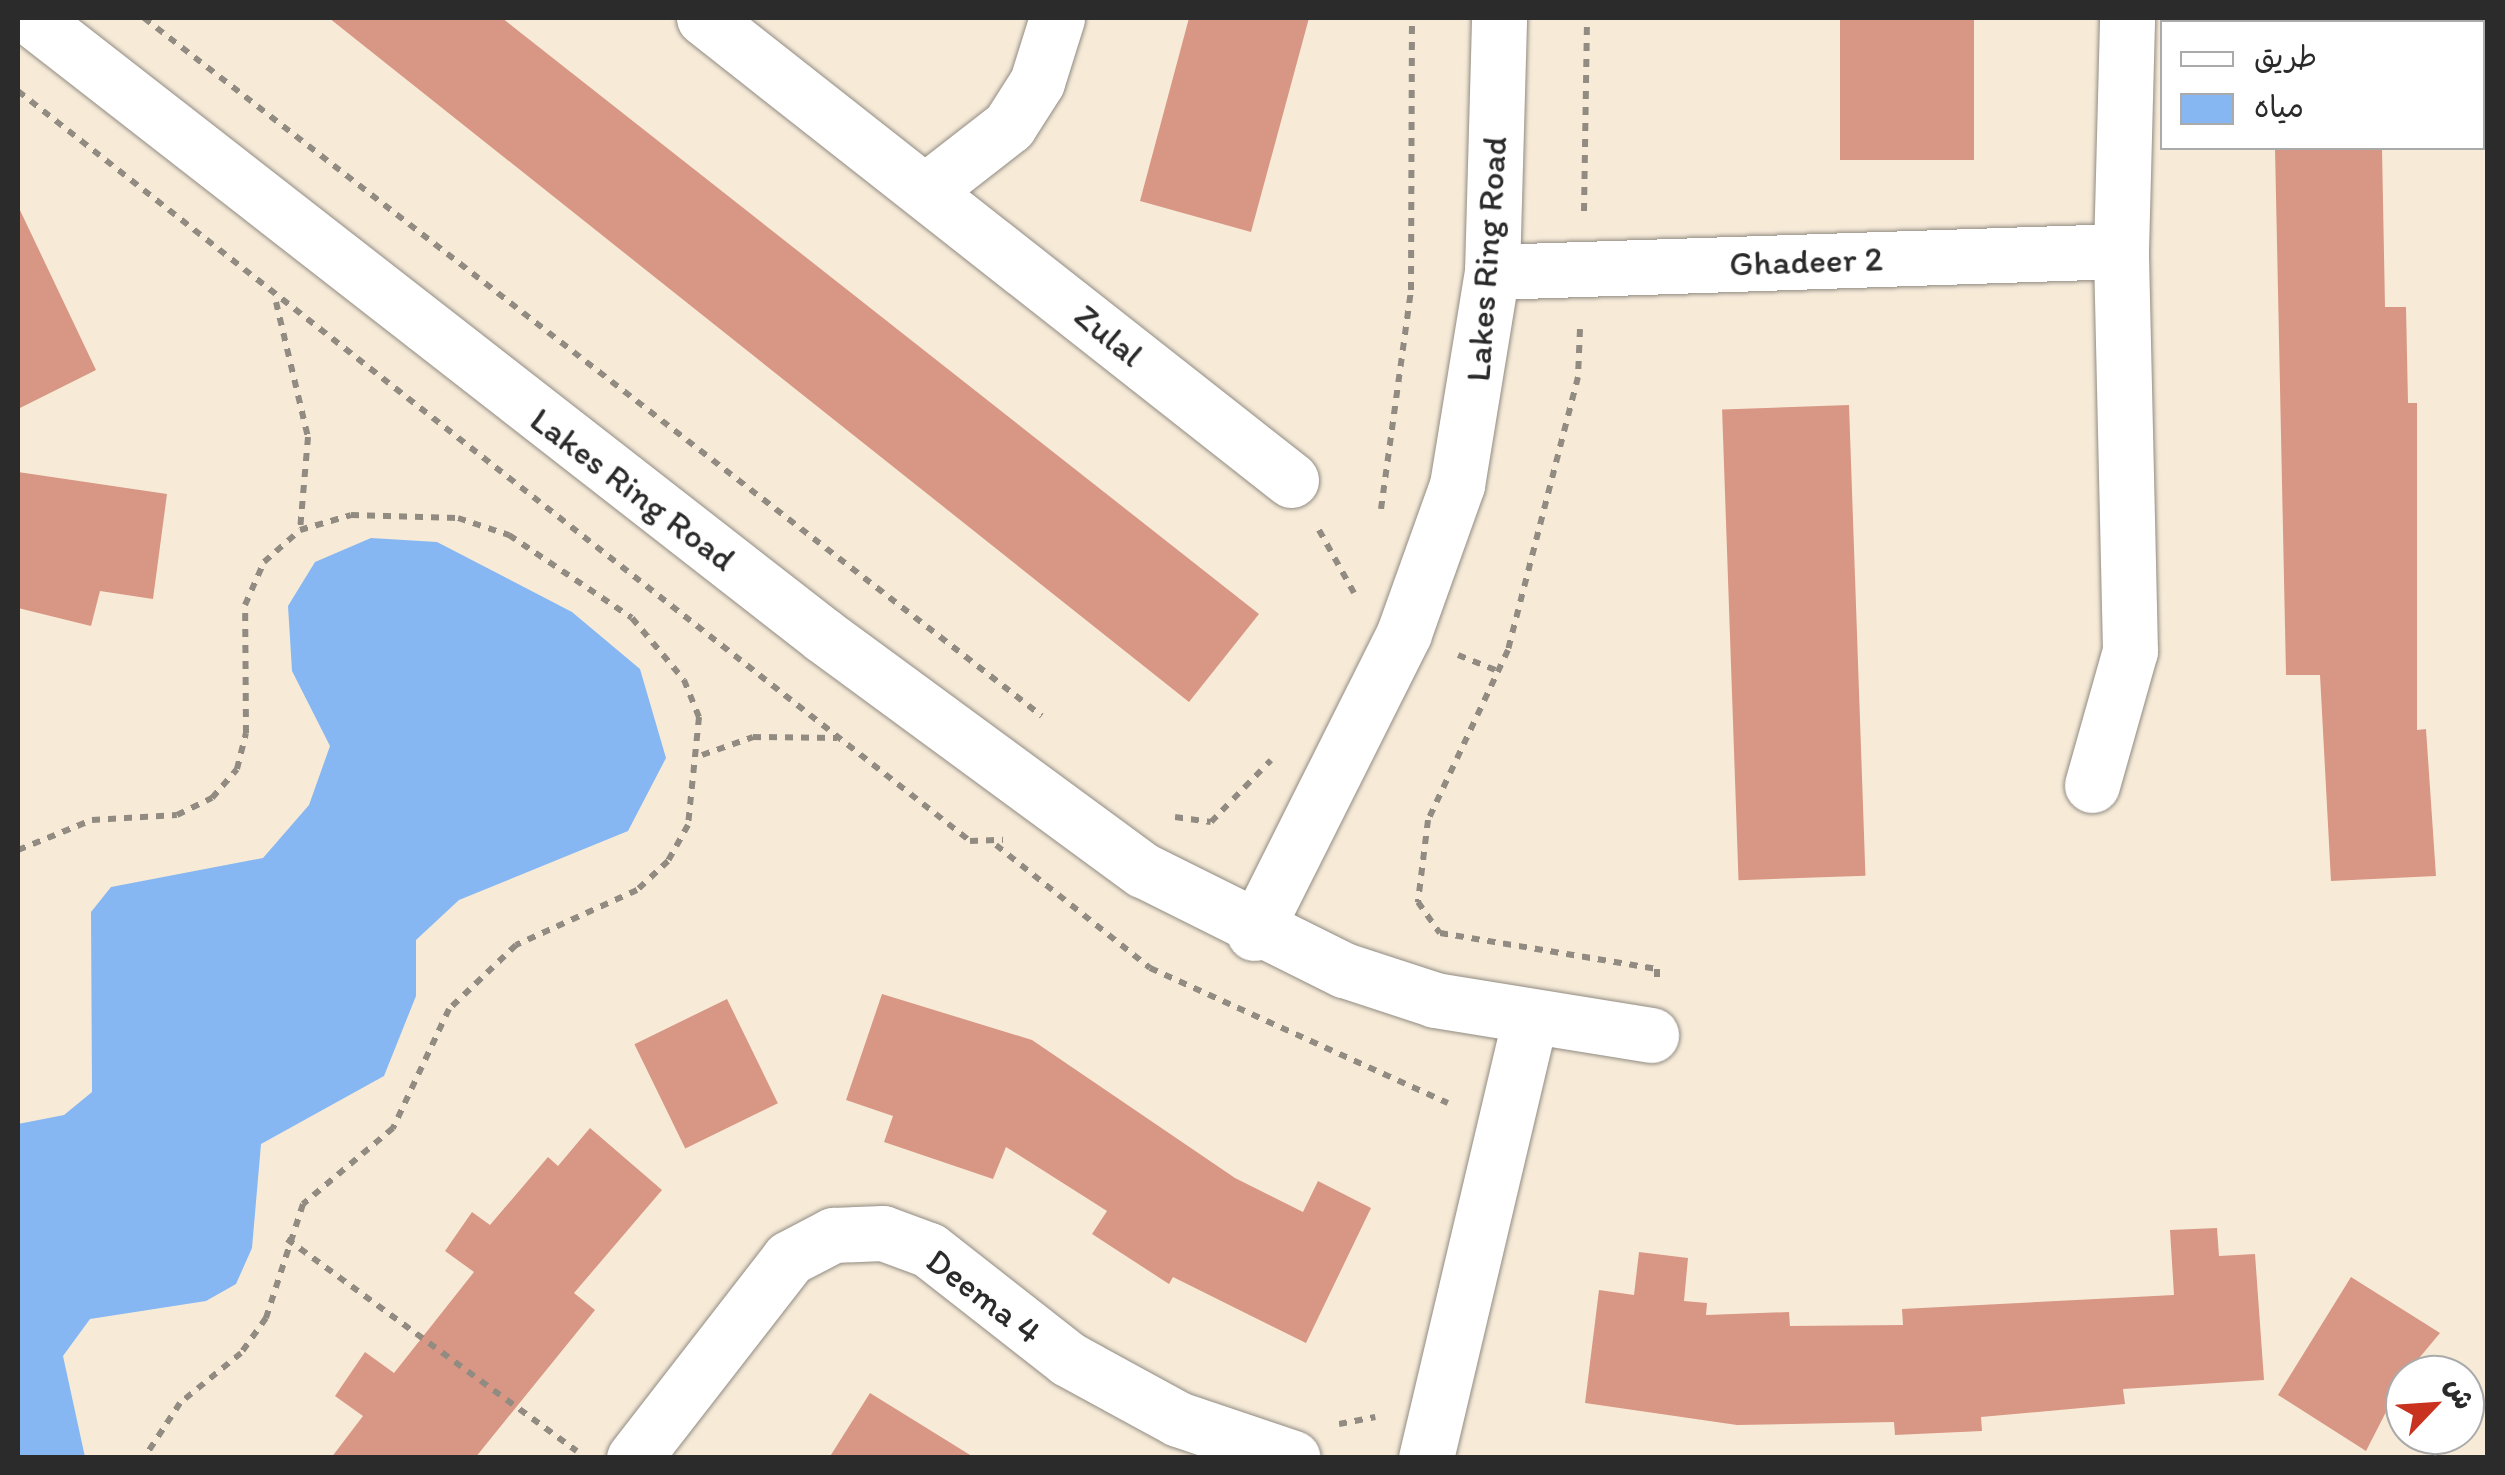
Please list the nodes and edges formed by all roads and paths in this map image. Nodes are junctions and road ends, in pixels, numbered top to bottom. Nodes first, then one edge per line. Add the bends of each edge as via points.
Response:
1 (30, 18) edge
2 (144, 18) edge
3 (704, 18) edge
4 (1058, 18) edge
5 (1412, 18) edge
6 (1498, 18) edge
7 (1587, 18) edge
8 (2128, 18) edge
9 (18, 91) edge
10 (928, 189) junction
11 (2121, 251) junction
12 (1583, 268) junction
13 (1492, 272) junction
14 (276, 300) junction
15 (1291, 480) dead end
16 (1377, 526) dead end
17 (300, 530) junction
18 (1364, 584) dead end
19 (1360, 604) dead end
20 (1056, 728) dead end
21 (838, 738) junction
22 (1277, 754) dead end
23 (702, 755) junction
24 (2092, 785) dead end
25 (1049, 798) junction
26 (1158, 805) dead end
27 (996, 846) junction
28 (18, 850) edge
29 (1254, 933) junction
30 (1530, 1019) junction
31 (1651, 1035) joint
32 (1460, 1108) dead end
33 (287, 1239) junction
34 (1390, 1408) dead end
35 (1315, 1449) edge
36 (144, 1458) edge
37 (586, 1458) edge
38 (634, 1458) edge
39 (1426, 1458) edge

1 - 25 street, Lakes Ring Road via 683,528
2 - 20 path
3 - 10 street, Zulal
4 - 10 street via 1037,82 1009,126
5 - 16 path via 1411,290 1399,429
6 - 13 street, Lakes Ring Road
7 - 12 path
8 - 11 street
9 - 14 path
10 - 15 street, Zulal
11 - 12 street, Ghadeer 2
11 - 24 street via 2130,651
12 - 13 street, Ghadeer 2
12 - 31 path via 1578,377 1512,632 1428,820 1418,902 1440,933 1657,969
13 - 29 street, Lakes Ring Road via 1458,485 1422,590
14 - 17 path via 308,437
14 - 21 path
17 - 23 path via 405,511 509,535 662,647 699,718
17 - 28 path via 264,562 245,605 246,733 237,769 212,798 177,815 92,820
18 - 19 path
21 - 23 path via 753,737
21 - 27 path via 970,842
22 - 26 path via 1211,822
23 - 33 path via 688,825 668,861 638,890 556,922 480,974 448,1008 393,1128 330,1176
25 - 27 path
25 - 29 street, Lakes Ring Road via 1143,870
27 - 32 path via 1150,968
29 - 30 street, Lakes Ring Road via 1435,1000
30 - 31 street, Lakes Ring Road
30 - 39 street
33 - 36 path via 266,1318 241,1354 180,1402
33 - 37 path
34 - 35 path via 1340,1422
35 - 38 street, Deema 4 via 1178,1419 1084,1367 929,1250 883,1232 834,1235 789,1258

